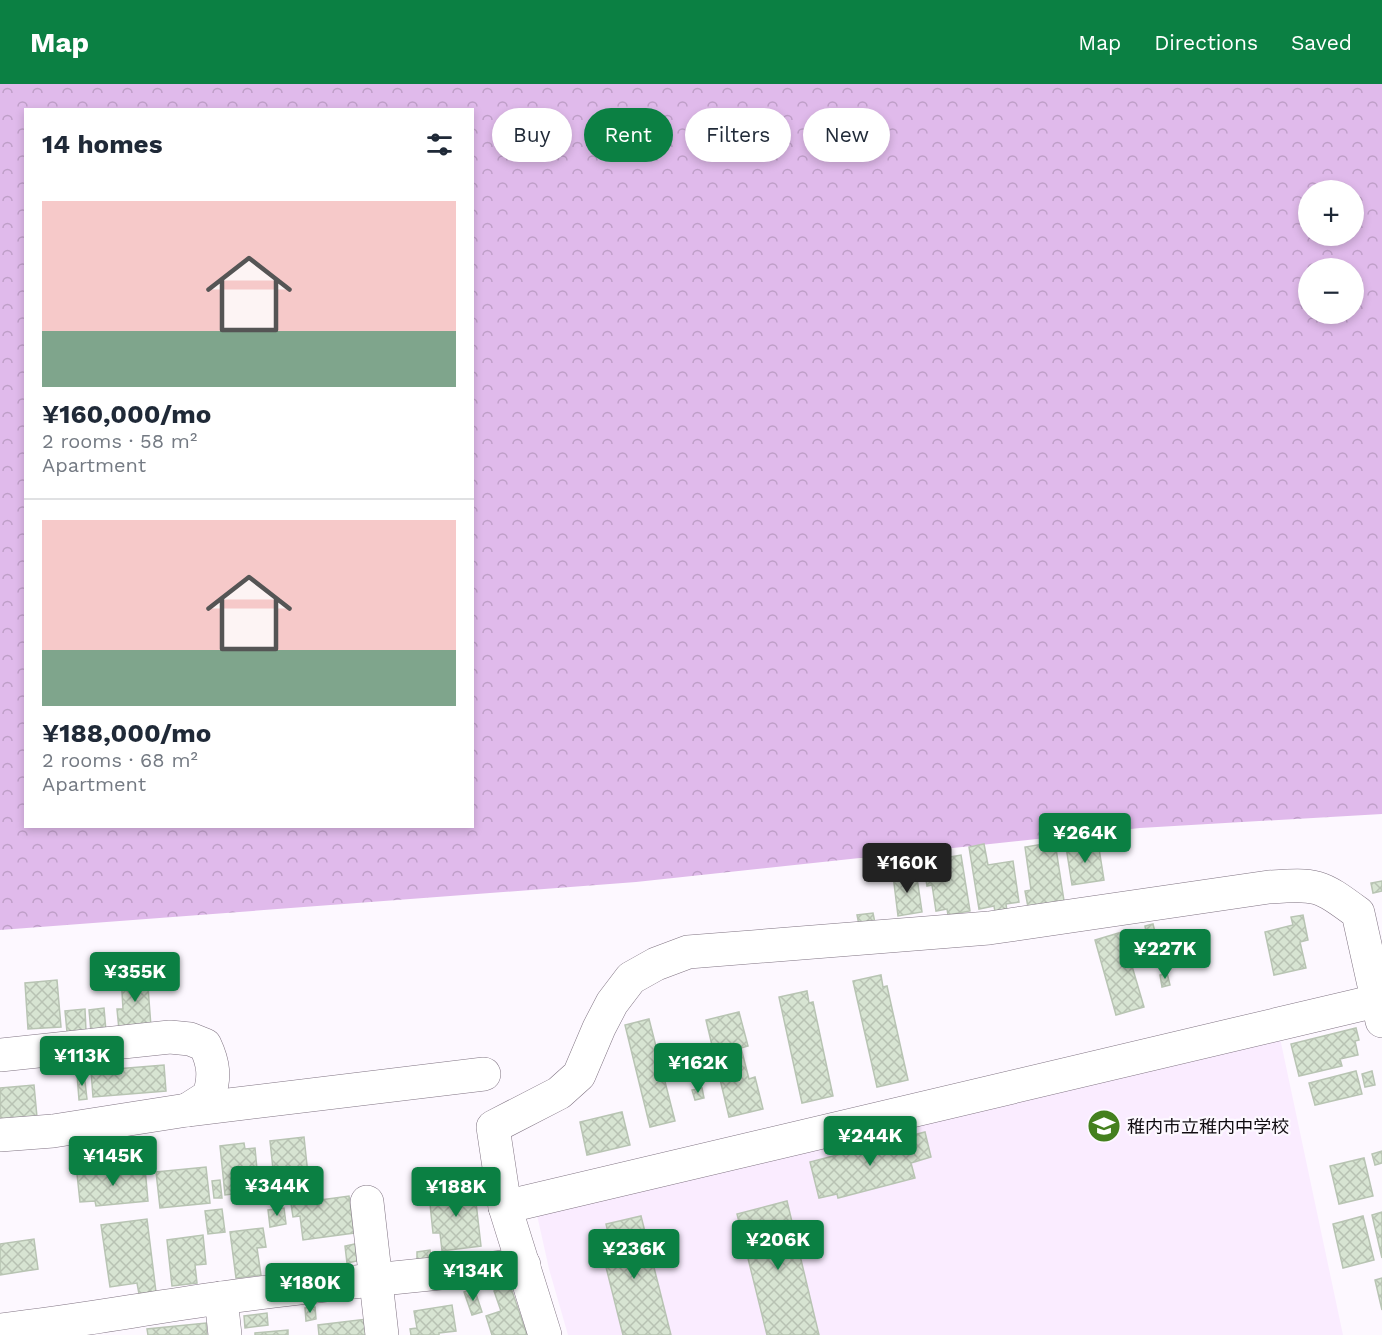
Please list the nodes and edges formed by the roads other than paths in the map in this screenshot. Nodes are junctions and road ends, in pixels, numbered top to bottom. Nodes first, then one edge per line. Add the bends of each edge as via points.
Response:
1 (1380, 1015) edge
2 (0, 1055) edge
3 (187, 1110) junction
4 (493, 1127) junction
5 (0, 1136) edge
6 (367, 1202) dead end
7 (505, 1207) junction
8 (524, 1265) junction
9 (376, 1279) junction
10 (221, 1298) junction
11 (61, 1329) edge
12 (0, 1330) edge
13 (225, 1335) edge
14 (382, 1335) edge
15 (545, 1335) edge

1 - 4 street via 1358,913 1329,891 1310,885 1269,887 989,928 688,952 632,978 612,1003 579,1075 559,1094
1 - 7 street
2 - 3 street via 170,1037 190,1039 205,1045 214,1079 209,1096
3 - 4 street via 481,1064
3 - 5 street
4 - 7 street
6 - 9 street
7 - 8 street
8 - 9 street
8 - 15 street
9 - 10 street
9 - 14 street
10 - 11 street
10 - 13 street
11 - 12 street

